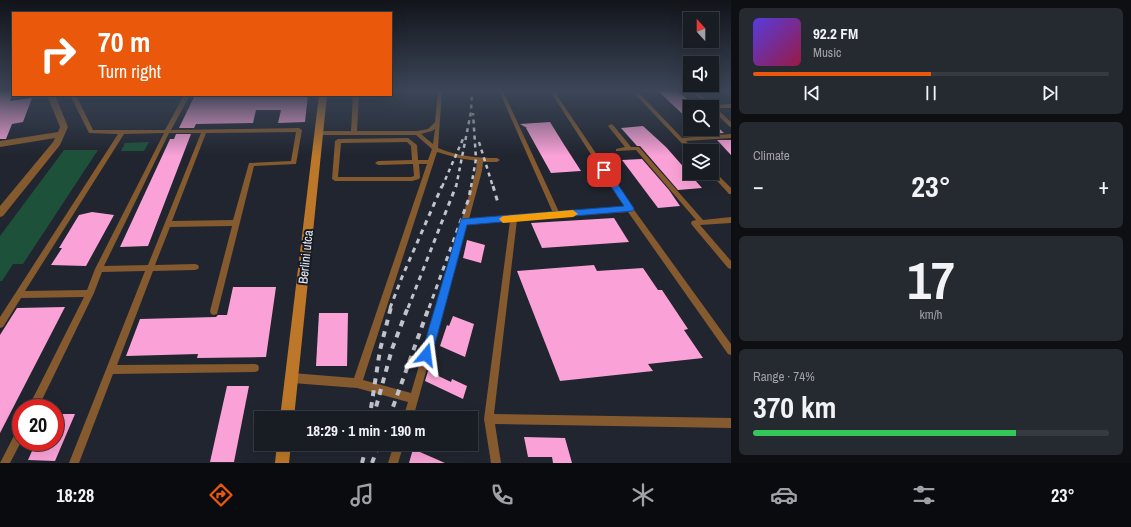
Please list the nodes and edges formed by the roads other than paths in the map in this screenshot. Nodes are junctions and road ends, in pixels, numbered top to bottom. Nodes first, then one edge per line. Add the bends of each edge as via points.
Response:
1 (58, 113) edge
2 (82, 113) edge
3 (178, 113) edge
4 (322, 113) edge
5 (355, 113) edge
6 (439, 113) edge
7 (511, 113) edge
8 (566, 113) edge
9 (655, 113) edge
10 (718, 113) edge
11 (438, 123) junction
12 (731, 125) edge
13 (610, 126) dead end
14 (204, 131) junction
15 (122, 132) junction
16 (167, 132) junction
17 (320, 133) junction
18 (354, 133) junction
19 (417, 133) junction
20 (62, 134) junction
21 (731, 136) edge
22 (681, 140) junction
23 (0, 144) edge
24 (685, 144) edge
25 (435, 149) junction
26 (630, 149) junction
27 (618, 150) dead end
28 (480, 160) junction
29 (497, 160) dead end
30 (430, 162) junction
31 (378, 163) dead end
32 (416, 163) junction
33 (719, 179) edge
34 (731, 192) edge
35 (630, 209) junction
36 (0, 213) edge
37 (557, 215) junction
38 (514, 218) junction
39 (731, 220) edge
40 (464, 222) junction
41 (702, 222) junction
42 (236, 223) junction
43 (167, 224) junction
44 (731, 266) edge
45 (195, 267) dead end
46 (150, 268) junction
47 (99, 269) junction
48 (90, 293) junction
49 (18, 296) junction
50 (214, 311) dead end
51 (0, 324) edge
52 (731, 352) edge
53 (255, 368) dead end
54 (110, 370) junction
55 (292, 378) junction
56 (357, 383) junction
57 (37, 399) edge
58 (414, 399) junction
59 (288, 411) edge
60 (410, 411) edge
61 (489, 419) junction
62 (731, 423) edge
63 (12, 449) edge
64 (283, 451) edge
65 (397, 451) edge
66 (5, 463) edge
67 (74, 463) edge
68 (282, 463) edge
69 (393, 463) edge
70 (496, 463) edge

1 - 20 street via 64,127
2 - 15 lane via 91,132
3 - 16 lane
4 - 17 street, Berlini utca
5 - 18 lane
6 - 11 lane
7 - 37 lane
8 - 35 lane
9 - 22 lane
10 - 12 lane
11 - 19 lane via 430,130
11 - 25 lane
13 - 26 lane
14 - 16 lane
14 - 42 lane via 299,130 294,163 251,164
14 - 43 lane
15 - 16 lane
15 - 49 lane
16 - 47 lane
17 - 18 lane
17 - 55 street, Berlini utca
18 - 19 lane
19 - 25 lane
20 - 23 street
20 - 36 street
21 - 22 lane
22 - 24 lane
25 - 28 lane via 448,155
25 - 30 lane
26 - 27 lane
26 - 41 lane via 637,148
28 - 29 lane
28 - 40 lane
30 - 32 lane
30 - 56 lane
31 - 32 lane
32 - 32 lane via 417,177 412,180 335,179 338,141 408,140 414,145
33 - 34 lane
35 - 37 lane
35 - 52 lane
37 - 38 lane
38 - 40 lane
38 - 61 lane
39 - 41 lane
40 - 58 lane
41 - 44 lane via 694,223
42 - 43 lane
42 - 50 lane
43 - 46 lane
45 - 46 lane
46 - 47 lane
46 - 54 lane
47 - 48 lane
48 - 49 lane
48 - 57 lane
49 - 51 lane
53 - 54 lane
54 - 67 lane
55 - 56 lane
55 - 59 street, Berlini utca
56 - 58 lane
58 - 60 lane
61 - 62 lane
61 - 70 lane
63 - 66 lane
64 - 68 street
65 - 69 lane

